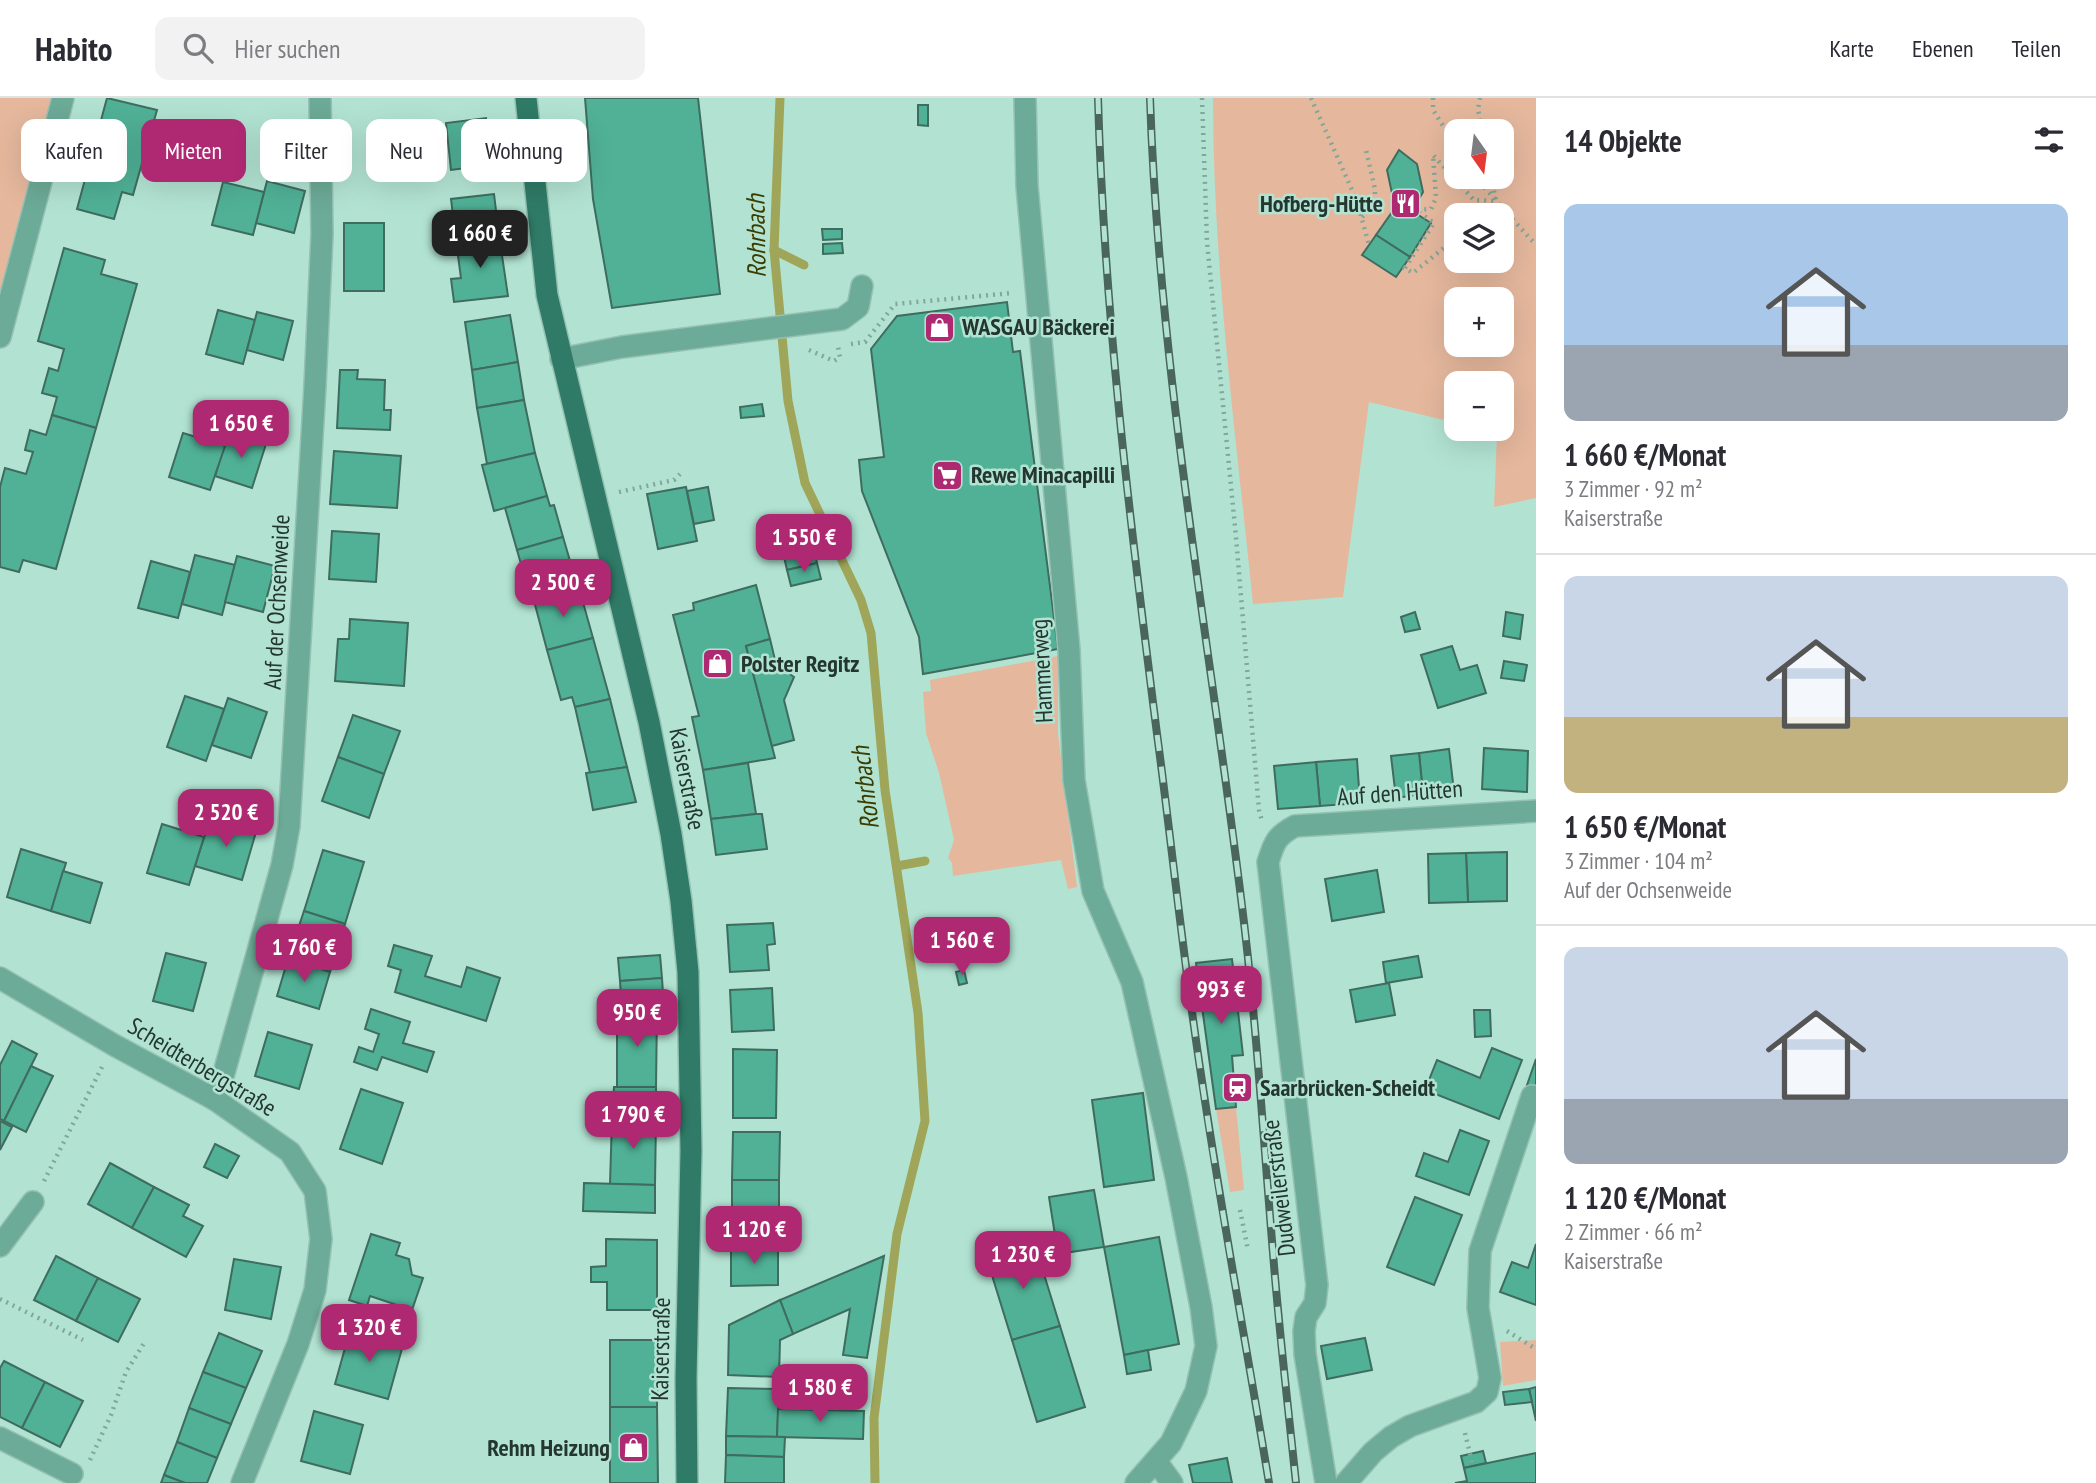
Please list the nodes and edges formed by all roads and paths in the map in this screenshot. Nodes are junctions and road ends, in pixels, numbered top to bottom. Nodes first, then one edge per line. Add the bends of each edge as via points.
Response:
1 (63, 98) edge
2 (320, 98) edge
3 (526, 98) edge
4 (1025, 98) edge
5 (1202, 98) edge
6 (1311, 98) edge
7 (1433, 98) edge
8 (1480, 98) edge
9 (1480, 119) edge
10 (1444, 127) edge
11 (1366, 150) dead end
12 (1486, 189) edge
13 (1494, 189) edge
14 (1496, 201) junction
15 (1362, 218) junction
16 (1514, 222) edge
17 (1369, 245) dead end
18 (1536, 245) edge
19 (1444, 248) edge
20 (862, 286) dead end
21 (1037, 291) junction
22 (0, 337) edge
23 (838, 347) junction
24 (828, 348) dead end
25 (809, 349) dead end
26 (561, 359) junction
27 (680, 474) dead end
28 (595, 498) junction
29 (1536, 811) edge
30 (1274, 843) junction
31 (0, 978) edge
32 (114, 1045) junction
33 (1532, 1096) dead end
34 (214, 1099) junction
35 (33, 1202) joint
36 (1240, 1210) dead end
37 (0, 1246) edge
38 (1248, 1250) dead end
39 (0, 1299) edge
40 (83, 1340) dead end
41 (146, 1340) dead end
42 (1459, 1409) junction
43 (0, 1438) edge
44 (1156, 1461) junction
45 (1473, 1466) dead end
46 (79, 1472) joint
47 (242, 1483) edge
48 (687, 1483) edge
49 (1136, 1483) edge
50 (1172, 1483) edge
51 (1326, 1483) edge
52 (1346, 1483) edge

1 - 22 street
2 - 34 street, Auf der Ochsenweide via 322,234 289,826 275,891
3 - 26 main road, Kaiserstraße via 547,295
4 - 21 street, Hammerweg
5 - 30 path via 1207,242 1259,810
6 - 15 path
7 - 10 path via 1433,110
8 - 9 path
11 - 15 path via 1375,202
12 - 14 path
13 - 14 path
14 - 19 path via 1474,200 1433,155 1434,205 1416,210 1434,223 1404,267 1413,273
15 - 17 path
16 - 18 path
20 - 26 street via 858,307 842,318
21 - 23 path via 895,304 865,342
21 - 44 street, Hammerweg via 1069,650 1074,780 1093,891 1132,982 1176,1177 1206,1346 1196,1391 1171,1443
23 - 24 path
23 - 25 path via 840,357 834,361
26 - 28 main road, Kaiserstraße
27 - 28 path via 674,480
28 - 48 main road, Kaiserstraße via 658,766 688,972
29 - 30 street, Auf den Hütten via 1295,826
30 - 51 street, Dudweilerstraße via 1268,862 1317,1286 1306,1317 1305,1354
31 - 32 street, Scheidterbergstraße
32 - 34 street, Scheidterbergstraße
32 - 35 path
33 - 42 street via 1480,1251 1478,1308 1490,1378 1487,1392
34 - 47 street, Scheidterbergstraße via 290,1152 315,1191 321,1239 315,1290 298,1344
35 - 37 street
36 - 38 path
39 - 40 path
41 - 46 path
42 - 45 path
42 - 52 street via 1391,1437
43 - 46 street
44 - 49 street, Hammerweg
44 - 50 street

